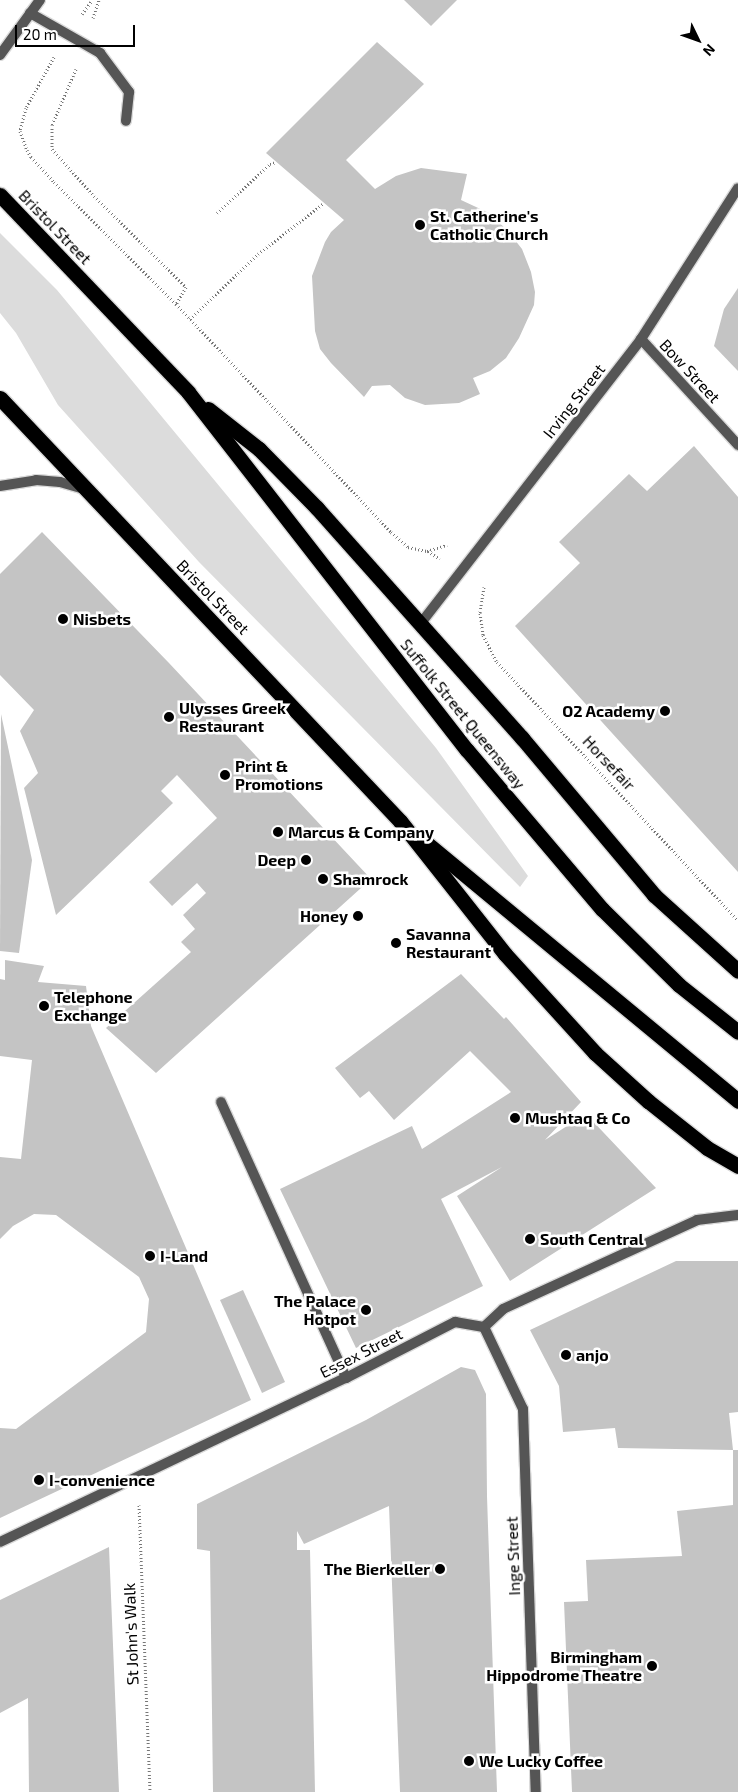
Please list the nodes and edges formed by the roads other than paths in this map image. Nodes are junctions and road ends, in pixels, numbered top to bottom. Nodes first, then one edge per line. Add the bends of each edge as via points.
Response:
1 (40, 0) edge
2 (30, 13) junction
3 (0, 55) edge
4 (126, 121) dead end
5 (738, 188) edge
6 (0, 195) edge
7 (641, 339) junction
8 (188, 392) junction
9 (0, 398) edge
10 (738, 444) edge
11 (0, 486) edge
12 (88, 490) junction
13 (421, 623) junction
14 (400, 821) junction
15 (738, 970) edge
16 (738, 1032) edge
17 (738, 1101) edge
18 (221, 1102) dead end
19 (738, 1166) edge
20 (738, 1215) edge
21 (484, 1327) junction
22 (346, 1378) junction
23 (0, 1542) edge
24 (536, 1792) edge

1 - 2 street
2 - 3 street
2 - 4 street via 100,54 129,92
5 - 7 street, Irving Street
6 - 8 highway, Bristol Street
7 - 10 street, Bow Street
7 - 13 street, Irving Street
8 - 13 highway via 259,449 318,508
8 - 16 highway, Suffolk Street Queensway via 467,750 602,909 679,985
9 - 12 highway, Bristol Street
11 - 12 street via 36,480 60,482
12 - 14 highway, Bristol Street
13 - 15 highway via 654,895
14 - 17 highway
14 - 19 highway via 505,954 595,1053 707,1148
18 - 22 street
20 - 21 street via 697,1220 642,1244 503,1309
21 - 22 street, Essex Street via 456,1322
21 - 24 street, Inge Street via 523,1409
22 - 23 street, Essex Street

